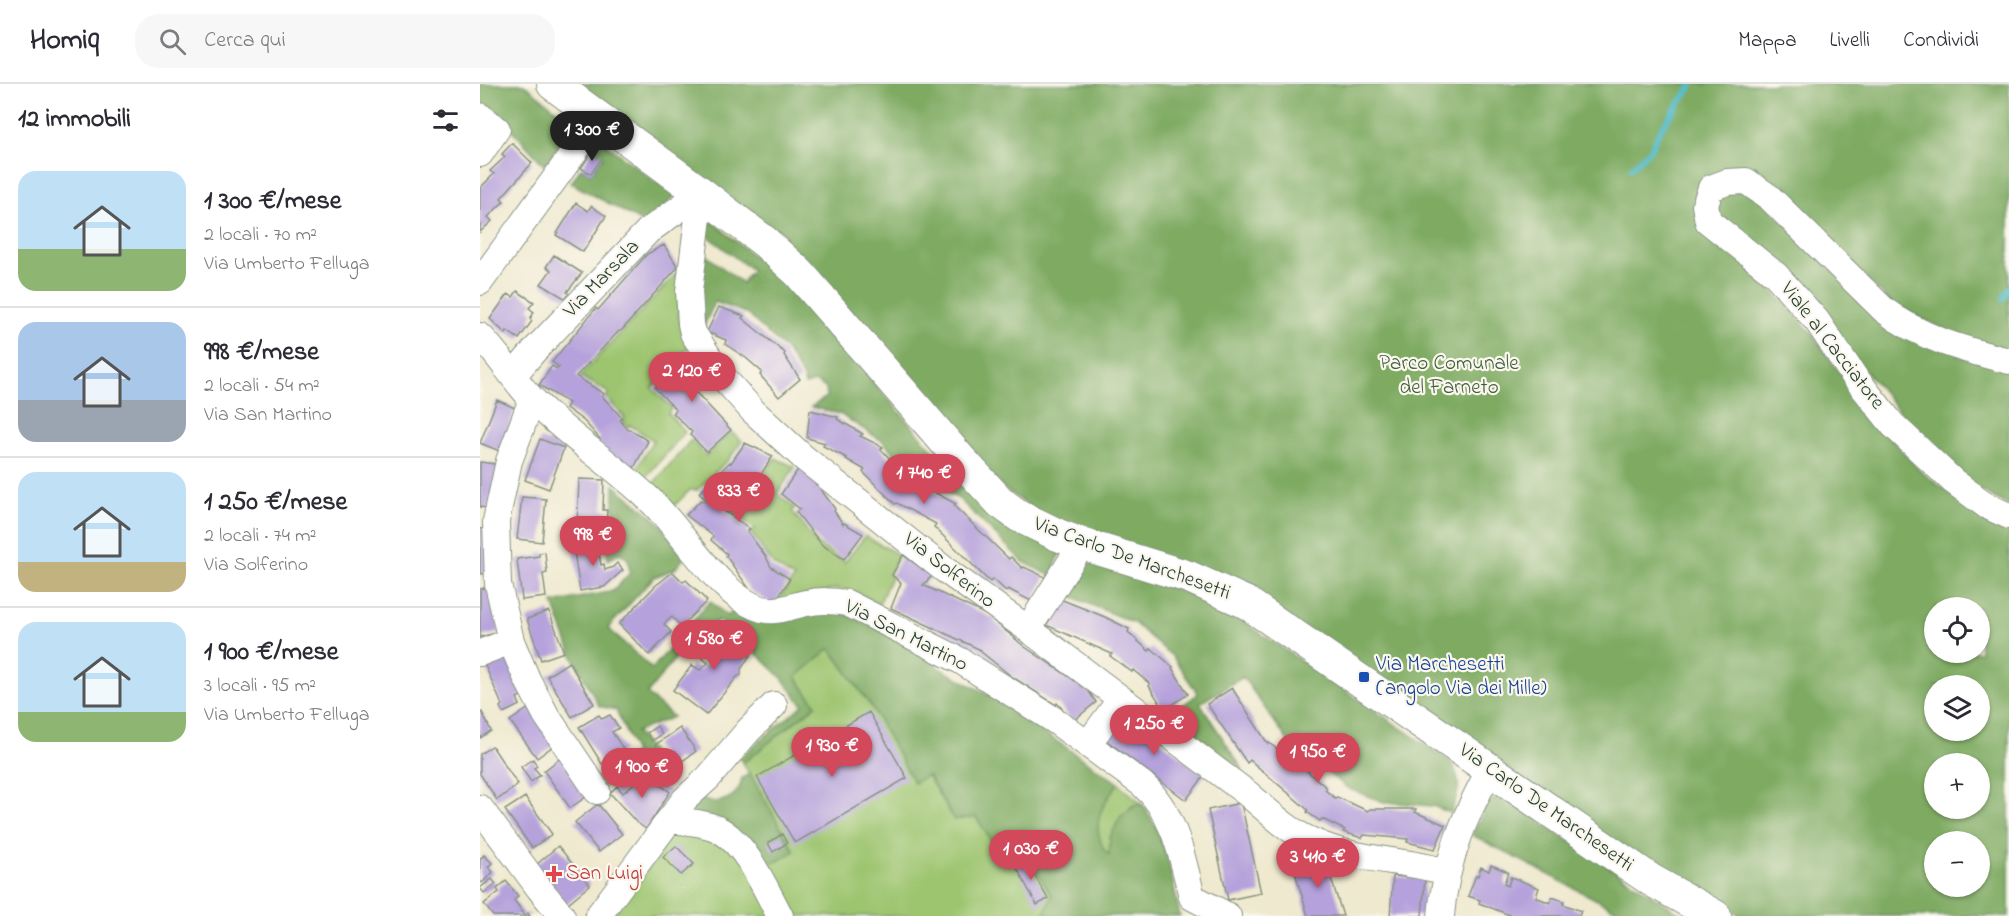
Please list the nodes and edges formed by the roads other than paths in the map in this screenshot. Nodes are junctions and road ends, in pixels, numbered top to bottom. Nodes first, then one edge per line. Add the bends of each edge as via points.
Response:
1 (553, 84) edge
2 (599, 118) junction
3 (489, 123) edge
4 (480, 154) edge
5 (701, 193) junction
6 (480, 282) edge
7 (480, 336) edge
8 (2009, 361) edge
9 (513, 376) junction
10 (532, 399) junction
11 (2009, 516) edge
12 (488, 521) edge
13 (1082, 544) junction
14 (1028, 629) junction
15 (511, 641) junction
16 (480, 653) edge
17 (1120, 700) junction
18 (774, 705) dead end
19 (1088, 744) junction
20 (1490, 770) junction
21 (597, 791) dead end
22 (480, 808) edge
23 (669, 820) junction
24 (1447, 872) junction
25 (1193, 907) edge
26 (562, 916) edge
27 (598, 916) edge
28 (780, 916) edge
29 (1228, 916) edge
30 (1441, 916) edge
31 (1715, 916) edge

1 - 2 main road, Via Carlo De Marchesetti
2 - 5 main road, Via Carlo De Marchesetti
2 - 6 street
3 - 4 street
5 - 9 street, Via Marsala via 648,231
5 - 13 main road, Via Carlo De Marchesetti via 799,273 1001,502 1037,526
5 - 14 street, Via Solferino via 689,313 693,333 720,374 804,458 969,588
7 - 9 street, Via San Martino
8 - 11 street, Viale al Cacciatore via 1959,349 1902,323 1769,197 1746,181 1711,188 1705,205 1708,221 1776,275 1817,321 1893,425 1953,481 1987,506
9 - 10 street, Via San Martino
10 - 12 street
10 - 19 street, Via San Martino via 650,499 714,575 746,601 772,611 828,600 847,603 961,661
12 - 15 street
13 - 14 street
13 - 20 main road, Via Carlo De Marchesetti via 1189,577 1247,603
14 - 17 street, Via Solferino
15 - 16 street
15 - 21 street via 546,715
17 - 19 street
17 - 24 street, Via Solferino via 1312,842 1370,858
18 - 23 street
19 - 25 street, Via San Martino via 1154,794 1163,807 1180,850
20 - 24 street via 1472,802
20 - 31 main road, Via Carlo De Marchesetti via 1651,880
22 - 26 street
23 - 27 street
23 - 28 street via 722,831 738,845
24 - 30 street
25 - 29 street, Via San Martino

